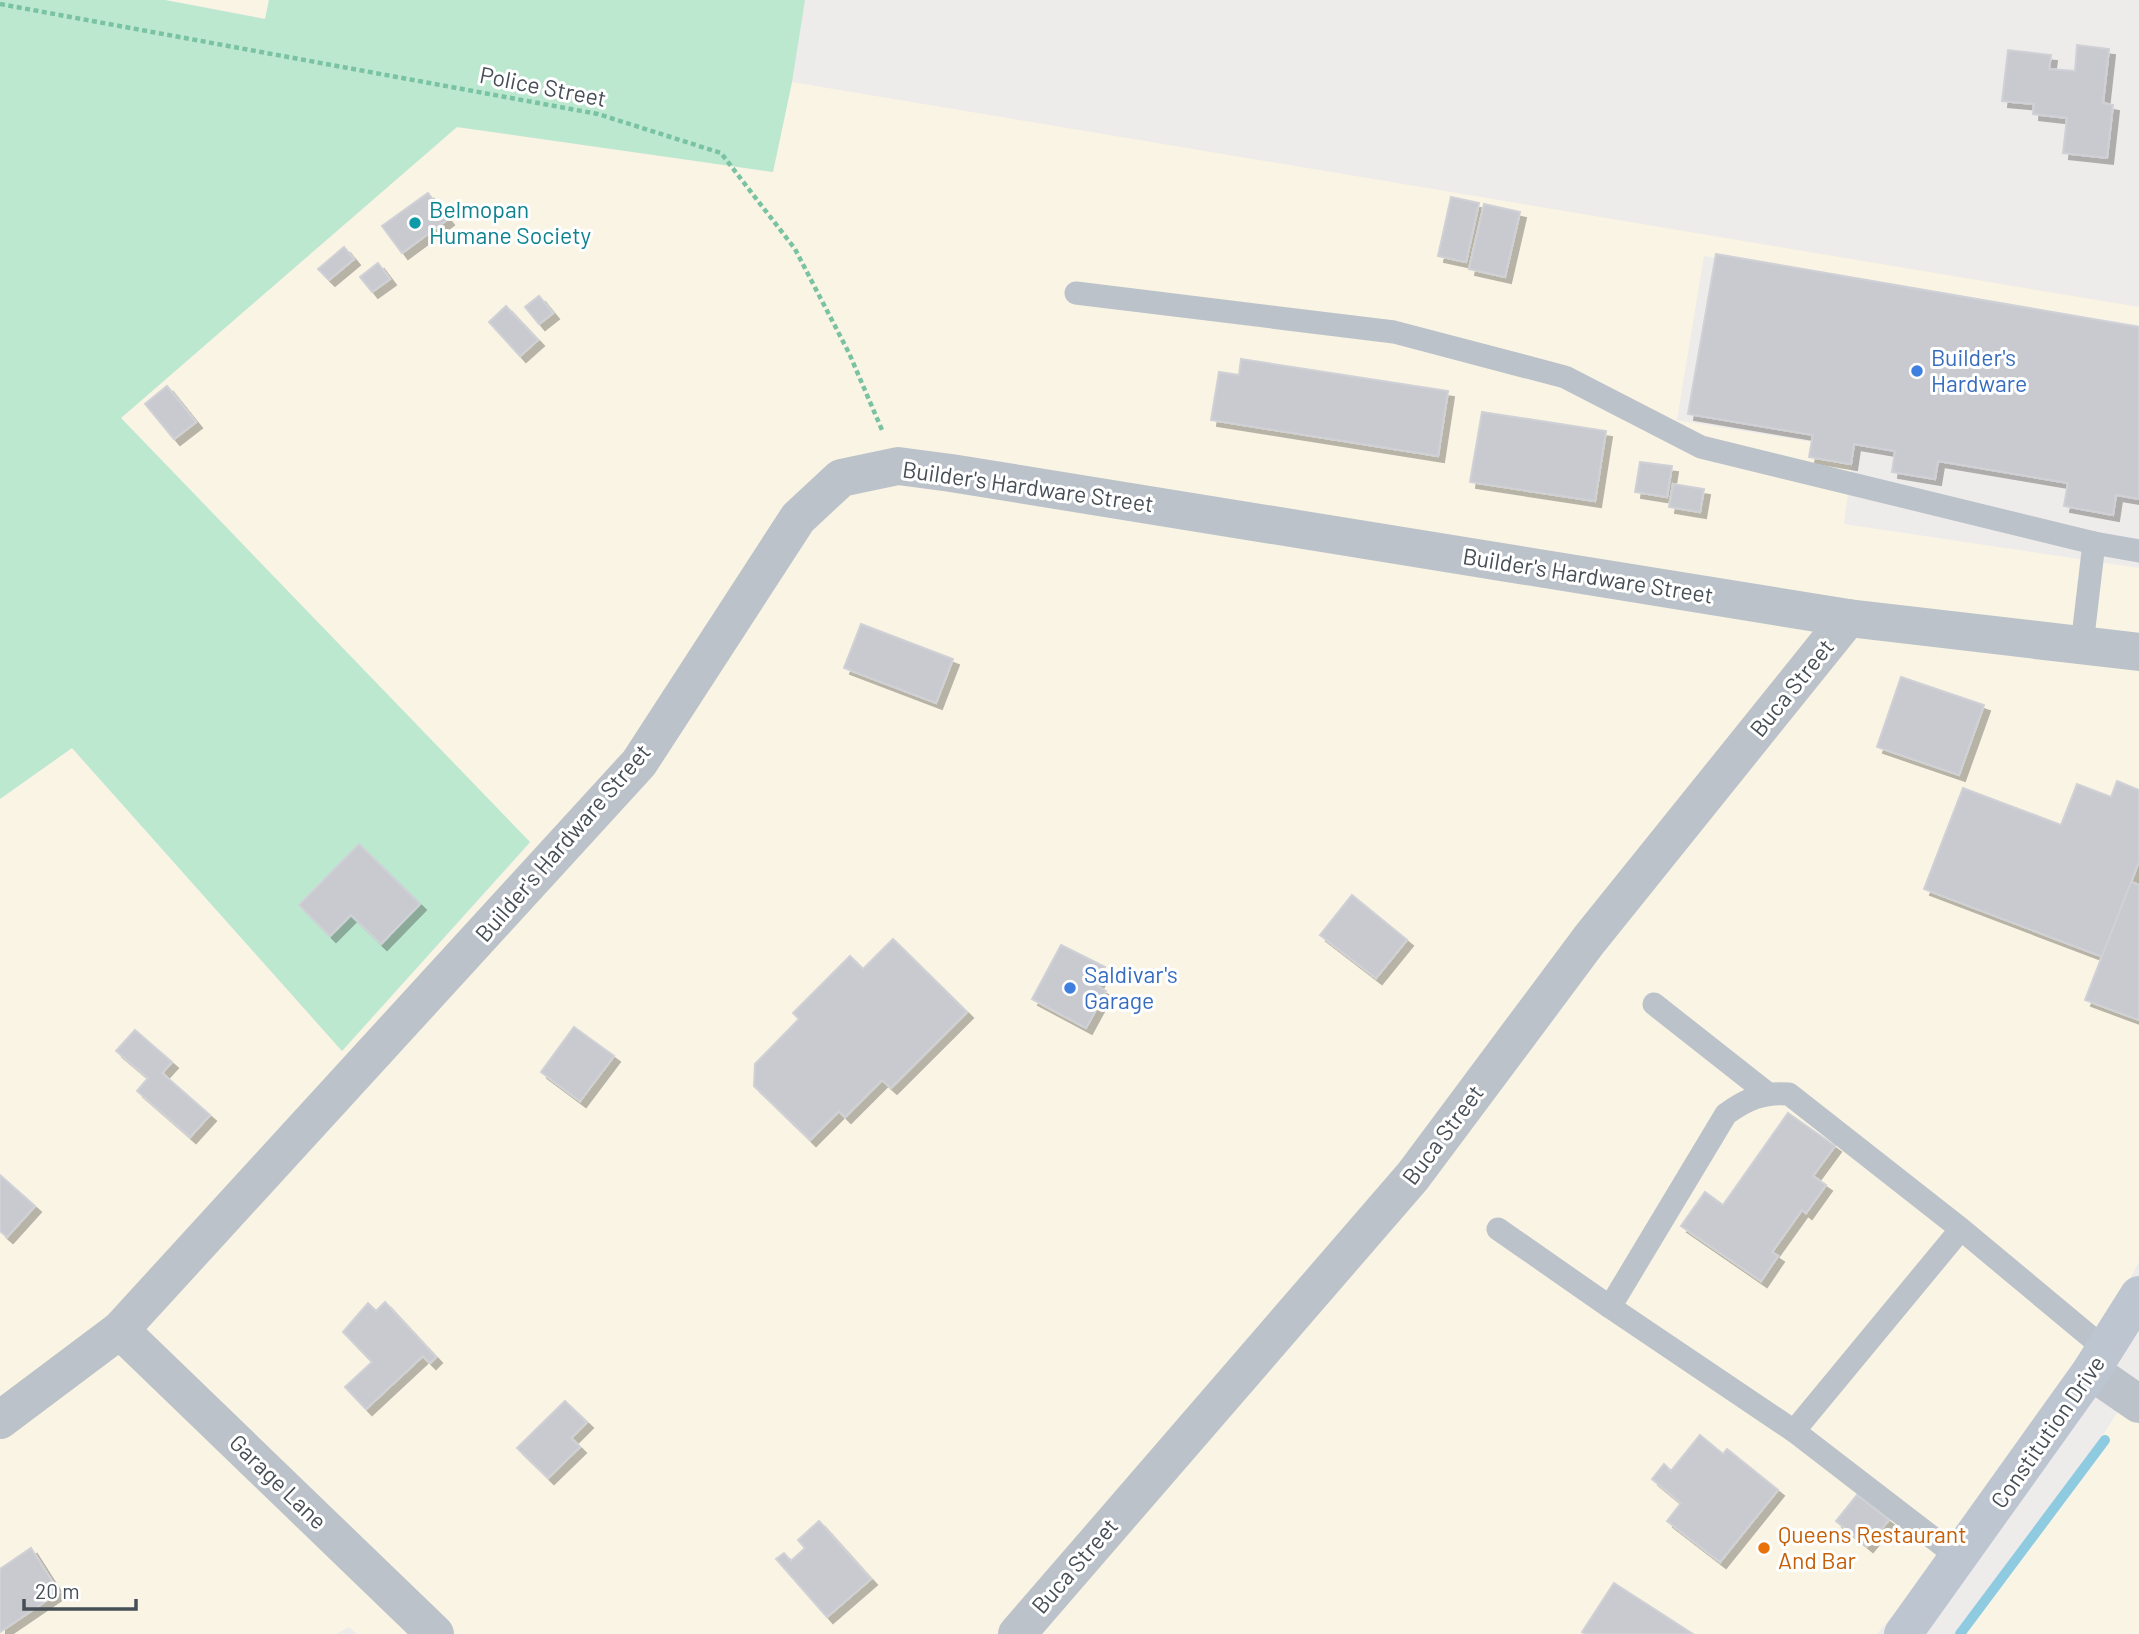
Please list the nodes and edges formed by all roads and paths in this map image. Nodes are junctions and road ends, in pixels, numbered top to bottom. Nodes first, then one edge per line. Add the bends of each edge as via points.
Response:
1 (0, 4) edge
2 (1076, 293) dead end
3 (898, 466) junction
4 (2094, 543) junction
5 (2139, 551) edge
6 (1848, 618) junction
7 (2082, 645) junction
8 (2139, 652) edge
9 (1654, 1004) dead end
10 (1767, 1093) junction
11 (1961, 1229) junction
12 (1498, 1230) dead end
13 (2139, 1295) edge
14 (1610, 1307) junction
15 (120, 1330) junction
16 (2098, 1360) junction
17 (2139, 1404) edge
18 (0, 1420) edge
19 (1794, 1430) junction
20 (1959, 1558) junction
21 (435, 1634) edge
22 (1017, 1634) edge
23 (1903, 1634) edge

1 - 3 path, Police Street via 598,114 721,153 795,249 849,352
2 - 4 lane via 1394,332 1565,377 1701,447
3 - 6 street, Builder's Hardware Street
3 - 15 street, Builder's Hardware Street via 841,478 798,518 639,763
4 - 5 lane
4 - 7 lane
6 - 7 street, Builder's Hardware Street
6 - 22 street, Buca Street via 1590,940 1413,1176
7 - 8 street, Builder's Hardware Street
9 - 10 lane
10 - 11 lane via 1789,1094
10 - 14 lane via 1726,1114
11 - 16 lane
11 - 19 lane
12 - 14 lane
13 - 16 main road, Constitution Drive
14 - 19 lane
15 - 18 street, Builder's Hardware Street
15 - 21 street, Garage Lane
16 - 17 street
16 - 20 main road, Constitution Drive
19 - 20 lane
20 - 23 main road, Constitution Drive

